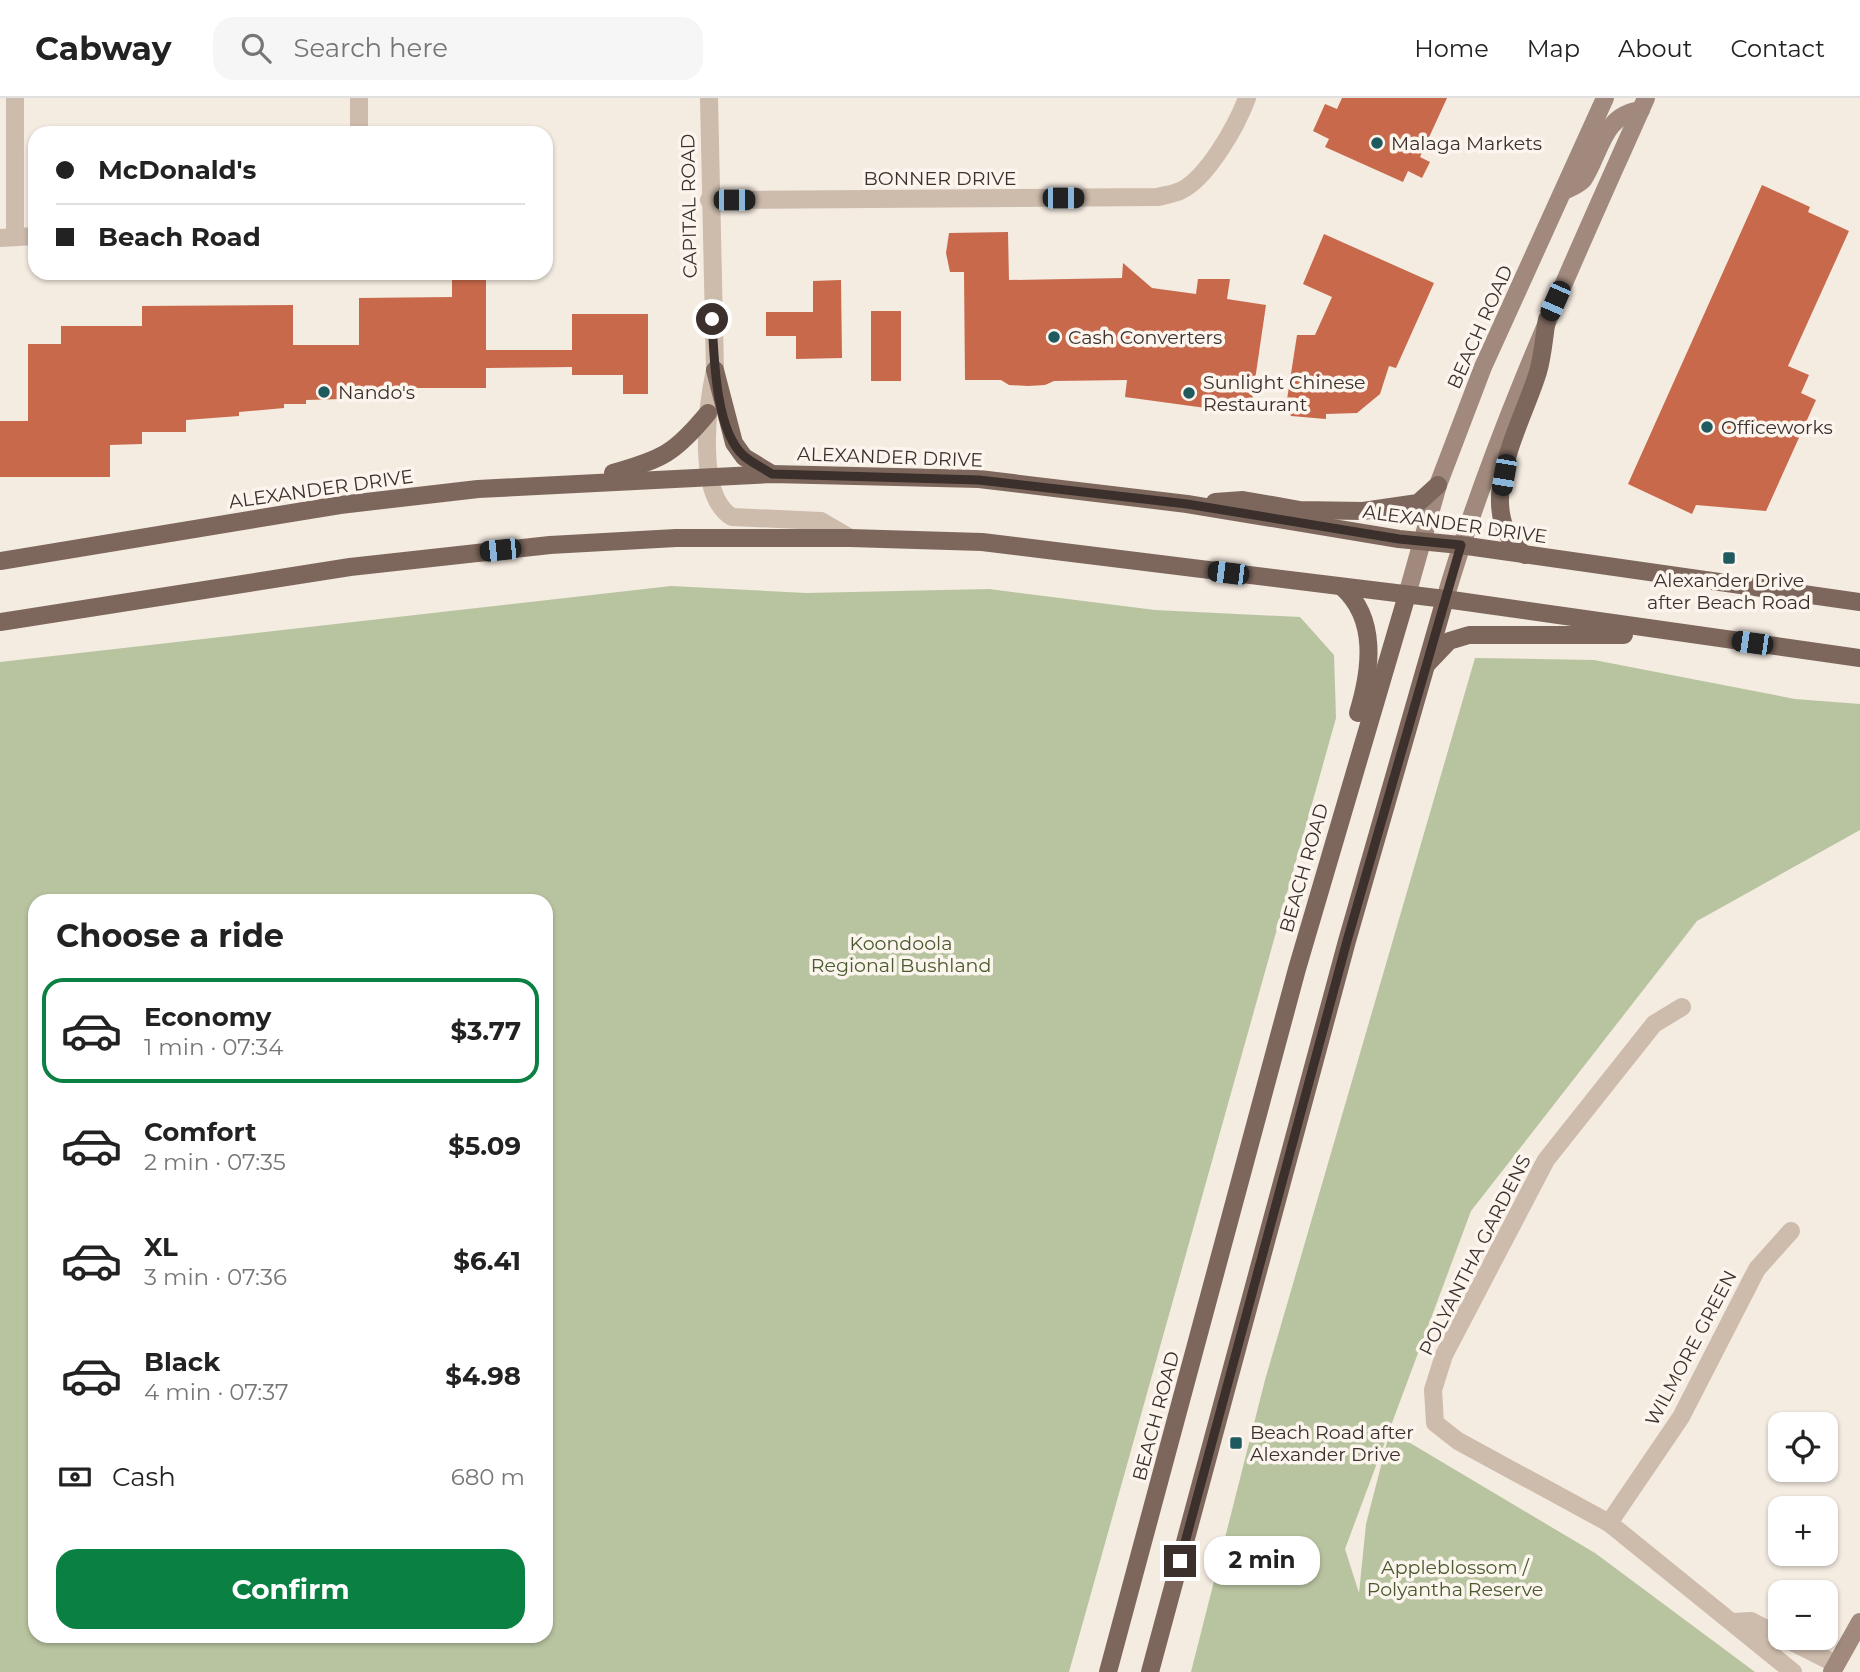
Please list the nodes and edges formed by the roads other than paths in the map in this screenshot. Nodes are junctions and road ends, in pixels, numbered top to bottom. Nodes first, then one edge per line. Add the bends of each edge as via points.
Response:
1 (15, 98) edge
2 (359, 98) edge
3 (709, 98) edge
4 (1247, 98) edge
5 (1605, 98) edge
6 (1643, 104) edge
7 (359, 126) edge
8 (1564, 191) junction
9 (709, 200) junction
10 (5, 234) edge
11 (28, 236) edge
12 (1547, 319) junction
13 (715, 370) junction
14 (708, 412) junction
15 (772, 474) junction
16 (712, 476) junction
17 (586, 481) junction
18 (1438, 485) junction
19 (1187, 504) junction
20 (850, 538) junction
21 (1422, 541) junction
22 (1461, 545) junction
23 (0, 548) edge
24 (42, 554) junction
25 (1525, 555) junction
26 (0, 561) edge
27 (1342, 587) junction
28 (1406, 595) junction
29 (1444, 599) junction
30 (1860, 602) edge
31 (4, 620) edge
32 (1704, 636) junction
33 (1860, 658) edge
34 (1427, 665) junction
35 (1336, 829) junction
36 (1682, 1007) dead end
37 (1791, 1231) dead end
38 (1609, 1523) junction
39 (1733, 1622) junction
40 (1860, 1622) edge
41 (1768, 1630) edge
42 (1804, 1650) edge
43 (1834, 1668) edge
44 (1108, 1672) edge
45 (1150, 1672) edge
46 (1793, 1672) edge

1 - 10 street
2 - 7 street
3 - 9 street, CAPITAL ROAD
4 - 9 street, BONNER DRIVE via 1237,124 1213,160 1182,191 1158,197
5 - 8 main road, BEACH ROAD
6 - 8 main road via 1607,129 1581,182
6 - 12 main road
8 - 18 main road, BEACH ROAD via 1483,368
9 - 13 street, CAPITAL ROAD
10 - 11 street
12 - 22 main road
12 - 25 main road via 1539,369 1499,503 1503,529
13 - 14 street, CAPITAL ROAD
13 - 15 main road via 734,443 744,457
14 - 16 street, CAPITAL ROAD
14 - 17 main road via 687,439 659,459
15 - 16 main road, ALEXANDER DRIVE
15 - 19 main road, ALEXANDER DRIVE via 979,480
16 - 17 main road, ALEXANDER DRIVE
16 - 20 street, CAPITAL ROAD via 715,500 722,512 732,517 821,521
17 - 24 main road, ALEXANDER DRIVE via 340,505
18 - 19 main road via 1418,503 1363,511 1300,510 1243,500
18 - 21 main road, BEACH ROAD
19 - 21 main road, ALEXANDER DRIVE
20 - 27 main road via 982,542
20 - 31 main road via 676,538 550,545 350,567
21 - 22 main road, ALEXANDER DRIVE
21 - 28 main road, BEACH ROAD
22 - 25 main road, ALEXANDER DRIVE
22 - 29 main road
23 - 24 main road
24 - 26 main road, ALEXANDER DRIVE
25 - 30 main road, ALEXANDER DRIVE
27 - 28 main road
27 - 35 main road via 1362,610 1370,649 1364,694 1337,787
28 - 29 main road
28 - 35 main road, BEACH ROAD
29 - 32 main road
29 - 34 main road
32 - 33 main road
32 - 34 main road via 1469,635 1449,641
34 - 45 main road via 1347,941
35 - 44 main road, BEACH ROAD
36 - 38 street, POLYANTHA GARDENS via 1654,1024 1546,1160 1444,1355 1433,1390 1435,1423 1458,1441
37 - 38 street, WILMORE GREEN via 1757,1269 1681,1417
38 - 39 street, POLYANTHA GARDENS
39 - 41 street, POLYANTHA GARDENS via 1751,1621
39 - 46 street, POLYANTHA GARDENS
40 - 43 main road
42 - 43 street, POLYANTHA GARDENS

